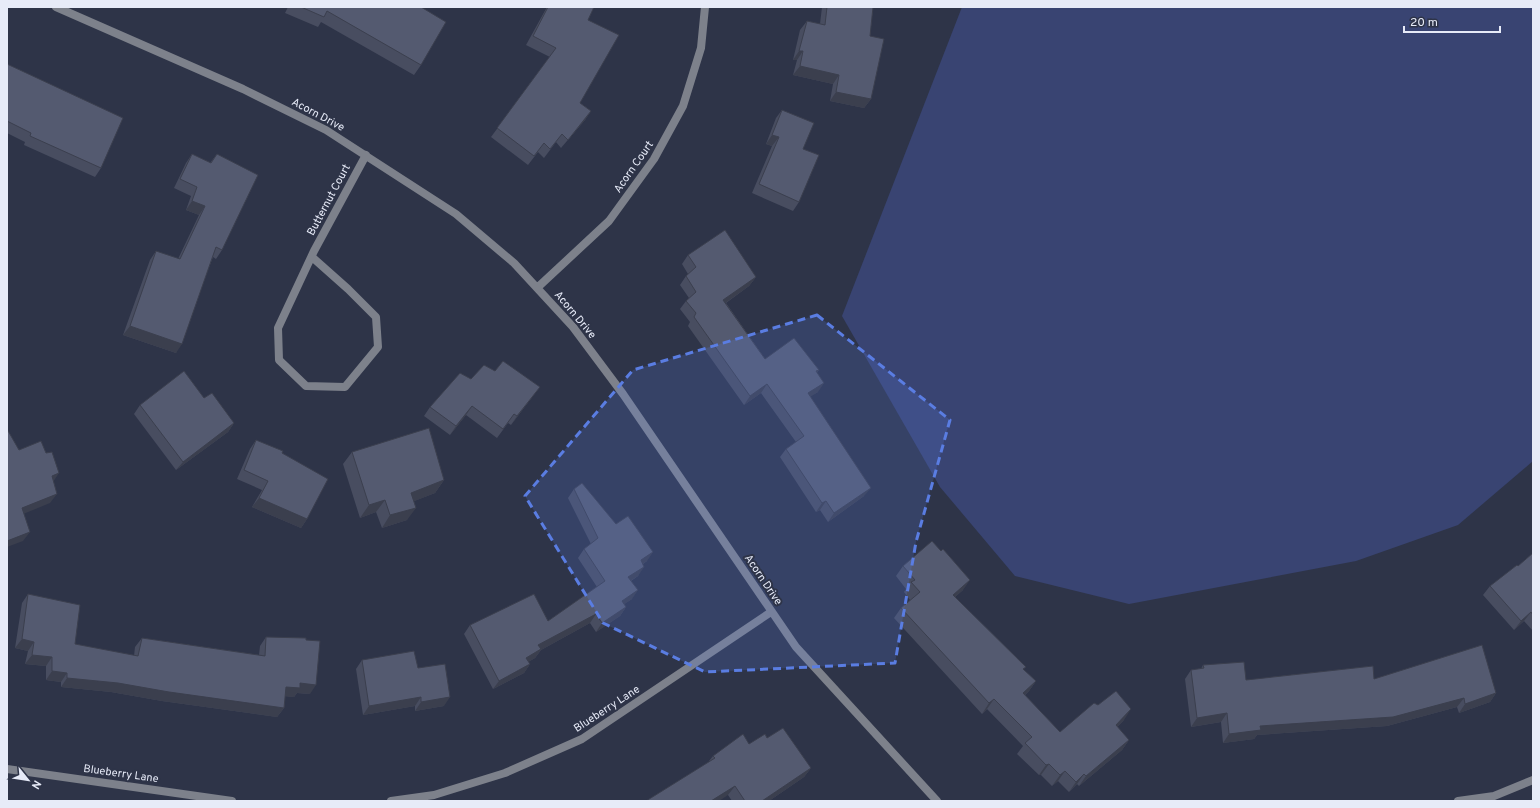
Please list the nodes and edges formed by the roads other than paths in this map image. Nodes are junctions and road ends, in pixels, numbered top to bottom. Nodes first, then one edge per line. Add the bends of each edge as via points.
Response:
1 (56, 7) edge
2 (705, 7) edge
3 (366, 155) junction
4 (312, 257) junction
5 (537, 288) junction
6 (771, 612) junction
7 (7, 769) edge
8 (1533, 780) edge
9 (1478, 800) edge
10 (232, 801) edge
11 (391, 801) edge
12 (937, 801) edge
13 (1458, 801) edge

1 - 3 street, Acorn Drive via 243,89 326,130
2 - 5 street, Acorn Court via 701,48 683,106 654,159 609,221
3 - 4 street, Butternut Court
3 - 5 street, Acorn Drive via 456,214 514,263
4 - 4 street, Butternut Court via 278,328 279,360 306,386 345,387 378,347 376,317
5 - 6 street, Acorn Drive via 573,327 623,394
6 - 11 street, Blueberry Lane via 582,739 504,773 434,795
6 - 12 street, Acorn Drive via 796,647
7 - 10 street, Blueberry Lane
8 - 9 street
9 - 13 street

